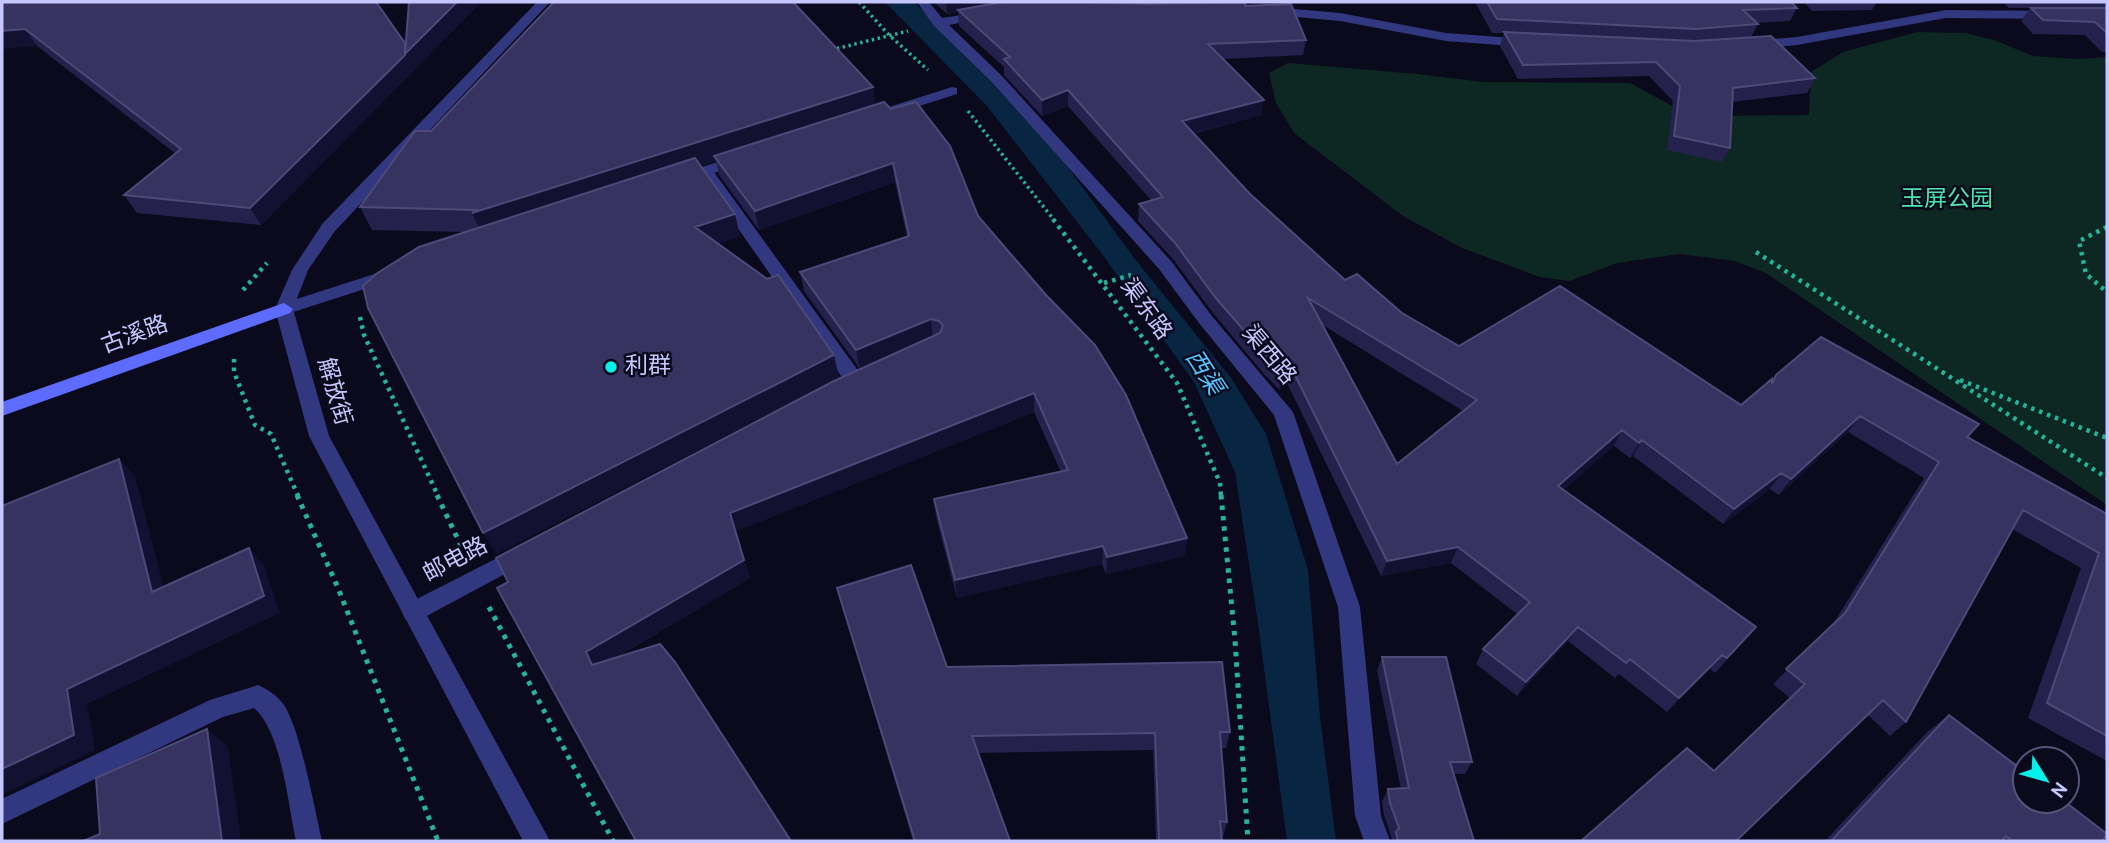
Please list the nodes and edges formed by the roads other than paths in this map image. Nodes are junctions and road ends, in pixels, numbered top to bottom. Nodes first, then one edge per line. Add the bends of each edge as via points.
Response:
1 (544, 2) edge
2 (923, 2) edge
3 (994, 11) edge
4 (1252, 11) edge
5 (2067, 15) edge
6 (939, 23) junction
7 (1539, 43) edge
8 (1743, 45) edge
9 (952, 91) road end
10 (874, 116) edge
11 (758, 154) edge
12 (706, 171) junction
13 (667, 184) edge
14 (406, 269) edge
15 (284, 309) junction
16 (878, 371) edge
17 (855, 381) junction
18 (830, 392) edge
19 (2, 409) edge
20 (537, 547) edge
21 (413, 612) junction
22 (2, 812) edge
23 (309, 841) edge
24 (537, 841) edge
25 (1377, 841) edge

1 - 15 street via 330,227 300,270
2 - 6 street, 渠西路
3 - 6 street
4 - 7 street via 1340,17 1446,37
5 - 8 street via 1946,14 1797,41
6 - 25 street, 渠西路 via 996,78 1165,265 1283,412 1349,607 1368,816
9 - 10 street
11 - 12 street
12 - 13 street
12 - 17 street
14 - 15 street
15 - 19 main road, 古溪路
15 - 21 street, 解放街 via 319,436
16 - 17 street
17 - 18 street
20 - 21 street, 邮电路
21 - 24 street, 解放街
22 - 23 street via 218,708 258,696 275,711

